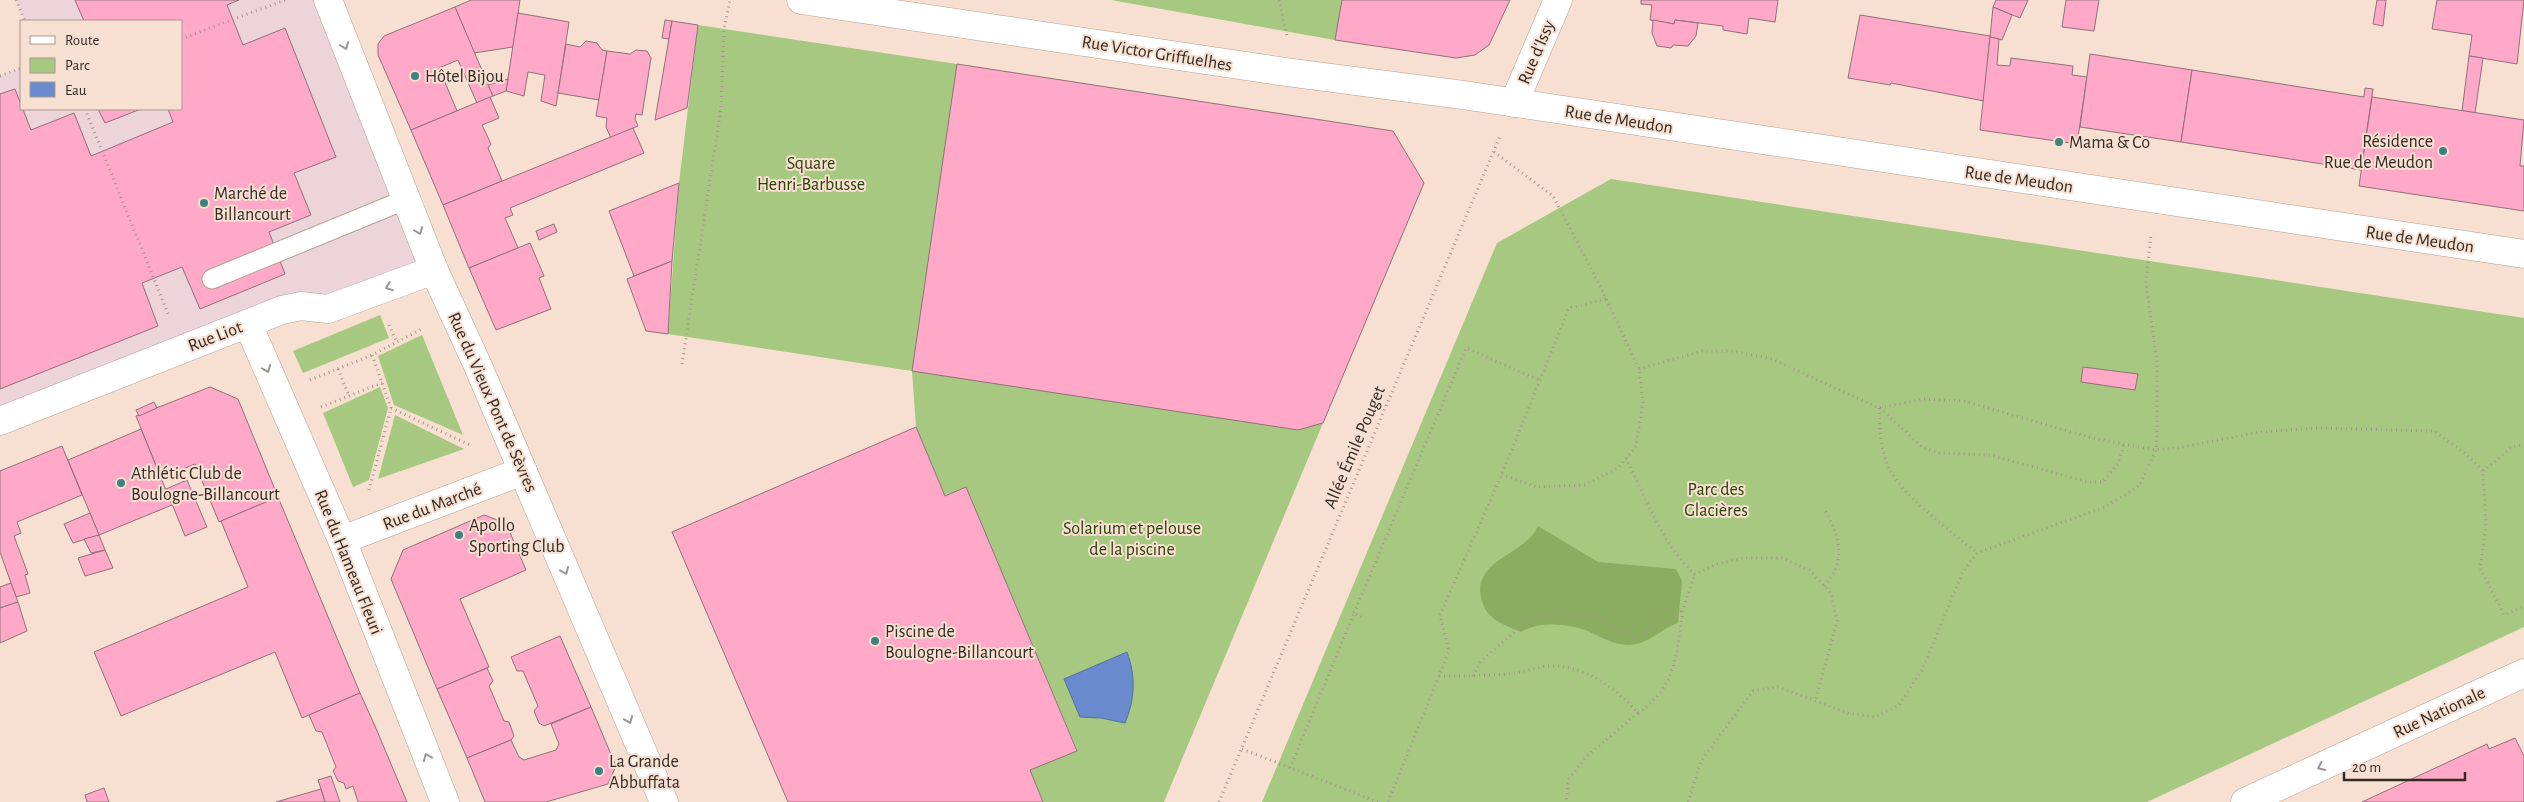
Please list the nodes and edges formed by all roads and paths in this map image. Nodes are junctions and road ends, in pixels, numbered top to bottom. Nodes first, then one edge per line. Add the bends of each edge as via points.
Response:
1 (16, 0) edge
2 (284, 0) edge
3 (328, 0) edge
4 (730, 0) edge
5 (801, 0) edge
6 (1558, 0) edge
7 (25, 20) edge
8 (182, 39) edge
9 (20, 68) edge
10 (0, 76) edge
11 (1514, 104) junction
12 (85, 110) edge
13 (1494, 152) junction
14 (407, 199) junction
15 (2156, 200) junction
16 (2524, 254) edge
17 (434, 270) junction
18 (212, 279) dead end
19 (1606, 299) junction
20 (248, 324) junction
21 (428, 326) dead end
22 (182, 349) junction
23 (372, 355) junction
24 (682, 364) dead end
25 (338, 369) junction
26 (1640, 369) junction
27 (1539, 380) junction
28 (302, 383) dead end
29 (382, 383) junction
30 (349, 396) junction
31 (319, 408) dead end
32 (391, 408) junction
33 (1880, 408) junction
34 (0, 421) edge
35 (2124, 444) junction
36 (2524, 445) edge
37 (480, 449) dead end
38 (2156, 450) junction
39 (1626, 458) junction
40 (523, 471) junction
41 (2483, 472) junction
42 (1502, 474) junction
43 (369, 490) dead end
44 (1824, 511) dead end
45 (342, 540) junction
46 (1977, 553) junction
47 (1695, 574) junction
48 (1824, 586) junction
49 (2524, 606) edge
50 (1683, 610) junction
51 (1354, 613) junction
52 (1363, 618) dead end
53 (2524, 673) edge
54 (1439, 676) junction
55 (1473, 676) junction
56 (1815, 702) junction
57 (1638, 713) junction
58 (1242, 749) junction
59 (1290, 768) junction
60 (445, 802) edge
61 (664, 802) edge
62 (1220, 802) edge
63 (1378, 802) edge
64 (1388, 802) edge
65 (1566, 802) edge
66 (1688, 802) edge
67 (2245, 802) edge

1 - 7 path
2 - 8 path
3 -> 14 street, Rue du Vieux Pont de Sèvres
4 - 24 path via 724,29 721,108
5 - 11 street, Rue Victor Griffuelhes
6 - 11 street, Rue d'Issy
9 - 10 path
11 - 13 path, Allée Émile Pouget
11 - 15 street, Rue de Meudon
12 - 22 path
13 - 19 path via 1553,196
13 - 58 path, Allée Émile Pouget
14 -> 17 street, Rue du Vieux Pont de Sèvres
14 - 18 lane
15 - 16 street, Rue de Meudon
15 - 38 path via 2146,284 2157,361
17 -> 20 street, Rue Liot via 328,310 301,306
17 - 40 street, Rue du Vieux Pont de Sèvres
19 - 26 path
19 - 27 path via 1569,308
20 - 22 street, Rue Liot
20 -> 45 street, Rue du Hameau Fleuri
21 - 23 path
22 - 34 street, Rue Liot
23 - 25 path
23 - 29 path
25 - 28 path
25 - 30 path
26 - 33 path via 1702,351 1733,351 1772,359
26 - 39 path via 1642,411 1636,446
27 - 42 path
27 - 51 path via 1466,348
29 - 30 path
29 - 32 path
30 - 31 path
32 - 37 path
32 - 43 path
33 - 35 path via 1924,399 1963,401
33 - 35 path via 1921,446 1938,453 1990,455 2088,482 2103,482 2118,464
33 - 46 path via 1880,440 1889,469 1918,505
35 - 38 path
36 - 41 path via 2512,447
38 - 41 path via 2259,432 2319,428 2434,432 2466,454
38 - 46 path via 2139,486 2105,507
39 - 42 path via 1619,468 1585,485 1536,486
39 - 47 path via 1665,534 1685,565
40 - 45 street, Rue du Marché
40 -> 61 street, Rue du Vieux Pont de Sèvres
41 - 49 path via 2486,526 2480,568 2504,615
42 - 54 path via 1440,615 1449,651
44 - 48 path via 1837,538 1840,562 1834,576
60 -> 45 street, Rue du Hameau Fleuri
46 - 56 path via 1962,574 1922,670 1899,705 1875,717 1848,713
47 - 48 path via 1717,564 1743,558 1782,558 1809,570
47 - 50 path
48 - 56 path via 1832,593 1837,621
50 - 55 path via 1637,637 1575,612 1558,610 1531,618 1482,660
50 - 57 path via 1678,656 1669,679 1653,702
51 - 52 path
51 - 59 path
53 -> 67 street, Rue Nationale
54 - 55 path
54 - 64 path
55 - 57 path via 1554,666 1574,670 1607,683
56 - 66 path via 1778,687 1753,691 1701,761
57 - 65 path via 1587,756 1569,779
58 - 59 path
58 - 62 path, Allée Émile Pouget
59 - 63 path

